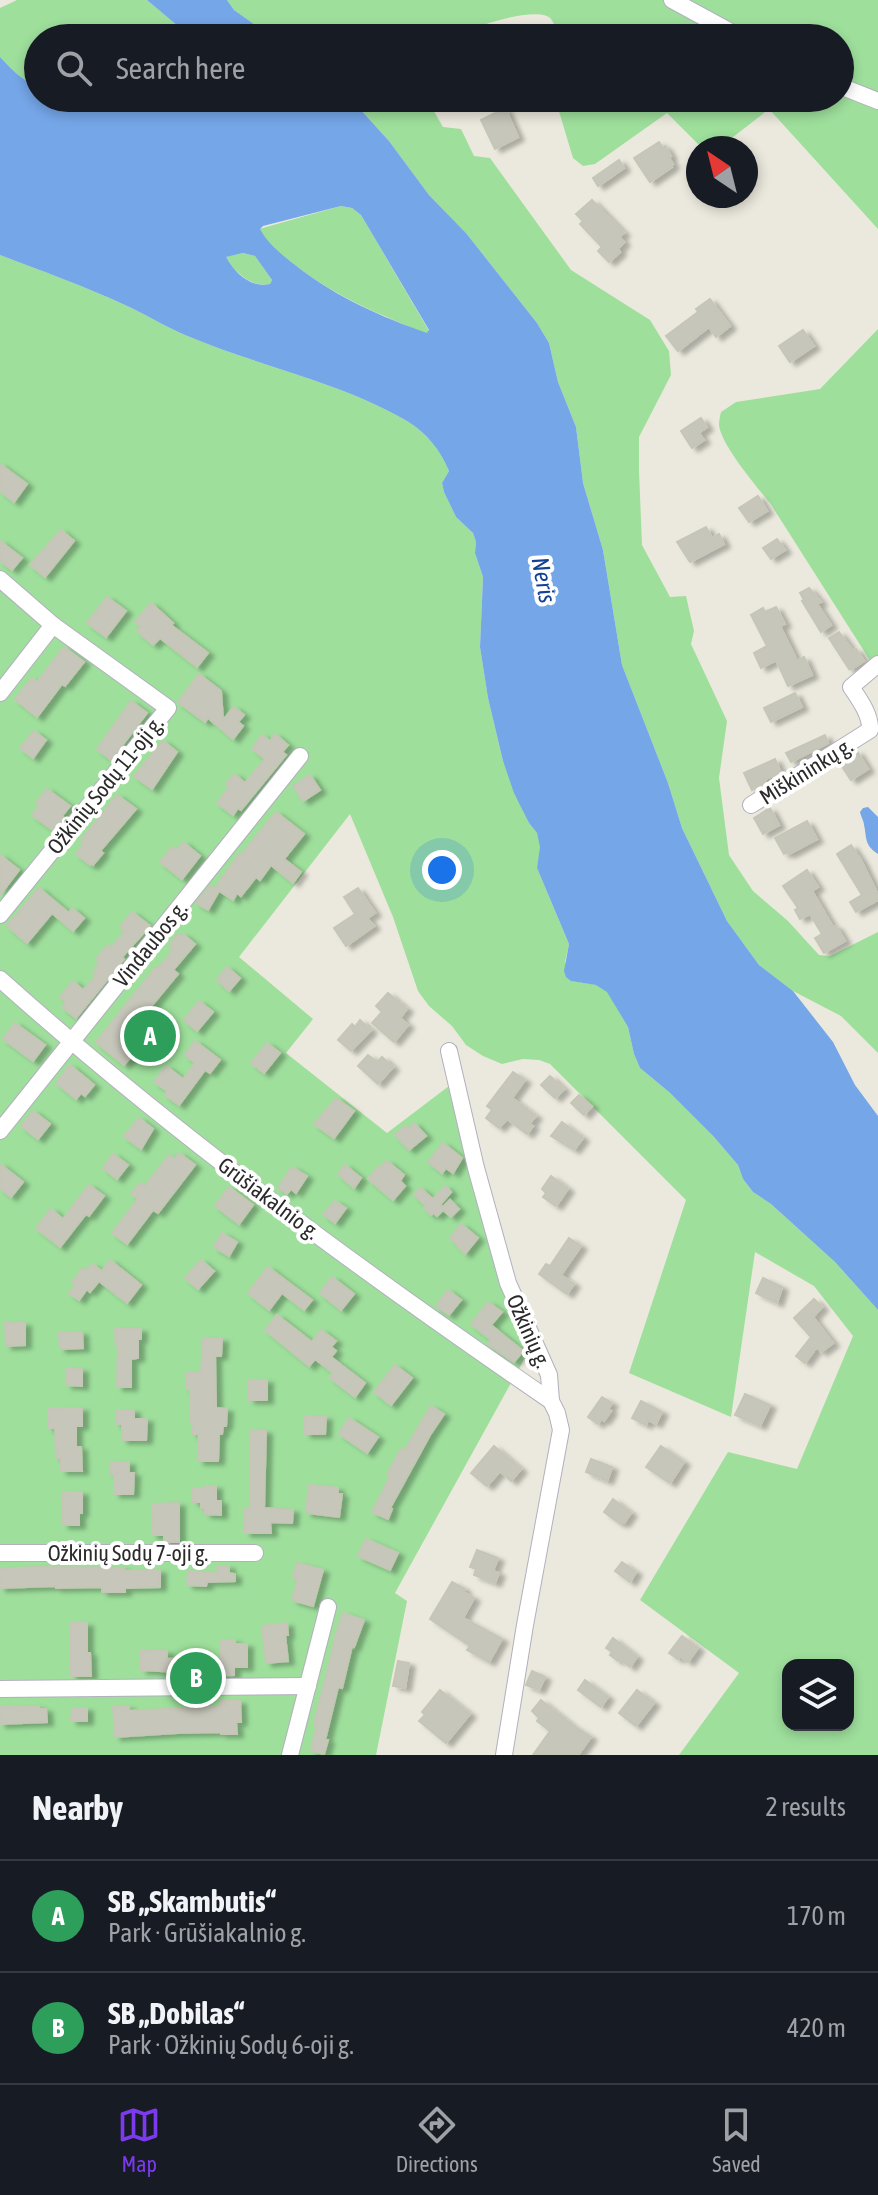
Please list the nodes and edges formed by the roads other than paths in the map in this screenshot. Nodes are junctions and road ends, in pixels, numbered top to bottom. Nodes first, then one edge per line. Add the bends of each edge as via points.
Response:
1 (672, 0) edge
2 (716, 24) edge
3 (854, 92) edge
4 (878, 101) edge
5 (0, 579) edge
6 (53, 625) junction
7 (878, 664) edge
8 (0, 693) edge
9 (300, 756) dead end
10 (751, 805) dead end
11 (0, 915) edge
12 (0, 979) edge
13 (71, 1043) junction
14 (449, 1051) dead end
15 (0, 1131) edge
16 (551, 1401) junction
17 (0, 1553) edge
18 (255, 1553) dead end
19 (328, 1607) dead end
20 (308, 1686) junction
21 (0, 1689) edge
22 (290, 1755) edge
23 (504, 1755) edge

1 - 2 street
3 - 4 street
5 - 6 street, Ožkinių Sodų 11-oji g.
6 - 8 street
6 - 11 street, Ožkinių Sodų 11-oji g. via 168,708
7 - 10 street, Miškininkų g. via 851,687 870,730
9 - 13 street, Vindaubos g.
12 - 13 street, Grūšiakalnio g.
13 - 15 street, Vindaubos g.
13 - 16 street, Grūšiakalnio g. via 291,1215
14 - 16 street, Ožkinių g. via 508,1283 549,1375
16 - 23 street, Ožkinių g. via 561,1430 559,1446
17 - 18 street, Ožkinių Sodų 7-oji g.
19 - 20 street
20 - 21 street
20 - 22 street

